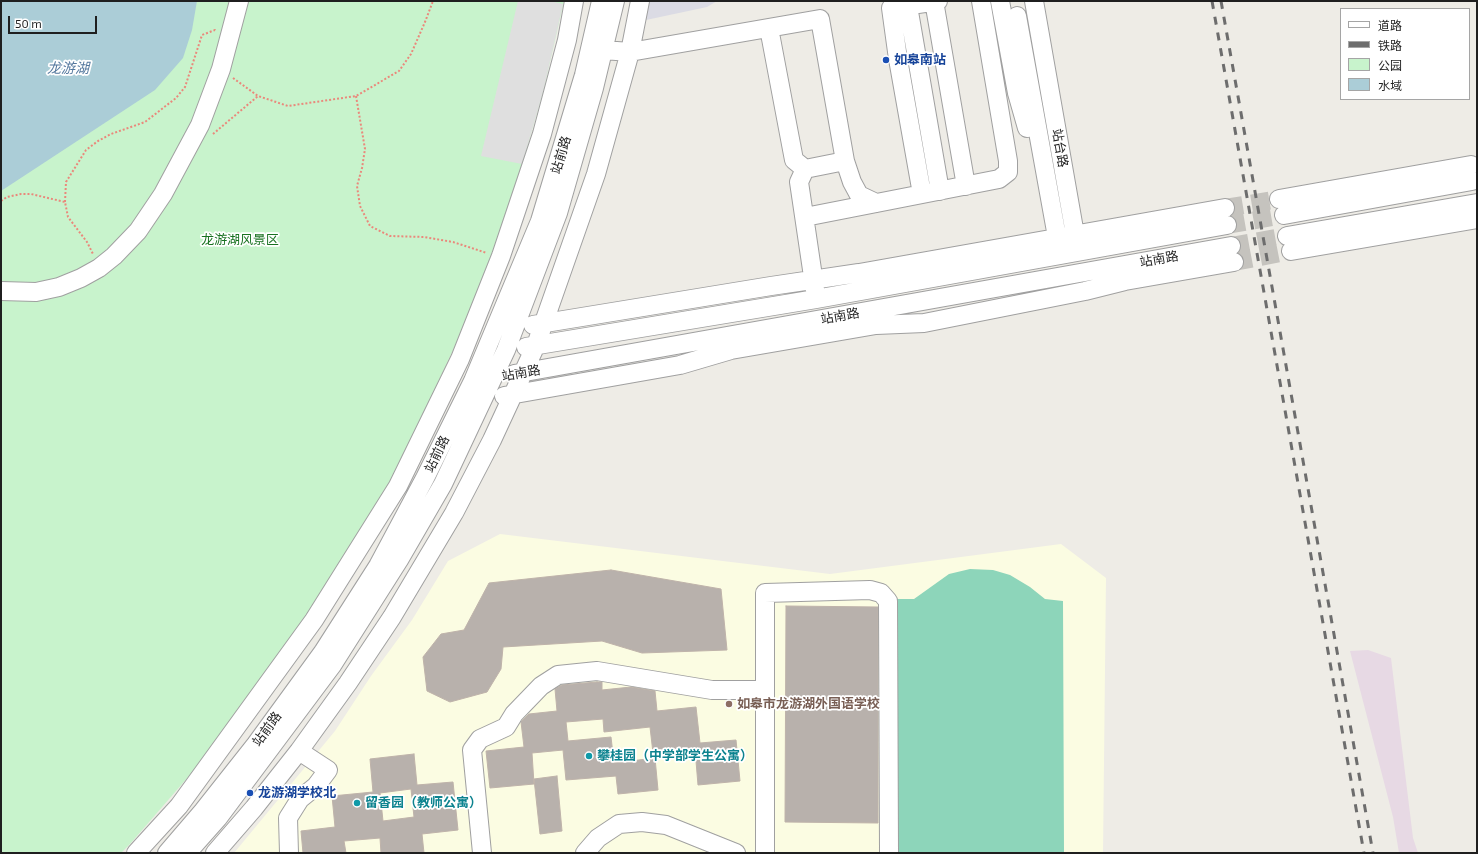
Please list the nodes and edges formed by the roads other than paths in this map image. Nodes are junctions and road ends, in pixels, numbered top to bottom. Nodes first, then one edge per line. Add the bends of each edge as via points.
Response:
1 (239, 1) edge
2 (574, 1) edge
3 (602, 1) edge
4 (615, 1) edge
5 (640, 1) edge
6 (938, 1) edge
7 (981, 1) edge
8 (1000, 1) edge
9 (934, 2) edge
10 (1034, 2) edge
11 (908, 6) junction
12 (1017, 16) dead end
13 (770, 28) junction
14 (603, 50) junction
15 (630, 52) junction
16 (845, 161) junction
17 (805, 169) junction
18 (1471, 173) dead end
19 (966, 186) junction
20 (940, 191) junction
21 (922, 194) junction
22 (876, 202) junction
23 (1477, 203) edge
24 (1051, 205) junction
25 (1281, 207) tunnel mouth
26 (805, 217) junction
27 (1477, 219) edge
28 (1076, 234) junction
29 (1057, 237) junction
30 (1078, 252) junction
31 (1060, 255) junction
32 (1082, 272) junction
33 (1063, 275) junction
34 (814, 279) junction
35 (1, 291) edge
36 (1084, 291) junction
37 (1066, 295) junction
38 (816, 299) junction
39 (543, 324) junction
40 (515, 328) junction
41 (494, 332) junction
42 (470, 336) junction
43 (536, 345) junction
44 (506, 350) junction
45 (485, 354) junction
46 (460, 359) junction
47 (523, 372) junction
48 (494, 377) junction
49 (473, 381) junction
50 (448, 385) junction
51 (513, 394) junction
52 (484, 399) junction
53 (463, 402) junction
54 (438, 406) junction
55 (764, 690) junction
56 (299, 751) junction
57 (136, 853) edge
58 (167, 853) edge
59 (187, 853) edge
60 (216, 853) edge
61 (289, 853) edge
62 (482, 853) edge
63 (585, 853) edge
64 (736, 853) edge
65 (764, 853) edge
66 (889, 853) edge

1 - 35 street via 221,68 200,125 163,194 138,231 100,268 81,278 59,287 36,292
2 - 42 street via 567,40 542,134 501,256
3 - 41 street, 站前路 via 584,75 540,221
4 - 14 street, 站前路
5 - 15 street
6 - 9 street
7 - 19 street via 1008,172 999,179
8 - 24 street via 1017,93
9 - 11 street
9 - 19 street
10 - 28 street, 站台路
11 - 20 street
11 - 21 street via 891,8
12 - 24 street
13 - 15 street
13 - 16 street via 820,19
13 - 17 street via 794,160
14 - 15 street
14 - 40 street, 站前路 via 558,213
15 - 39 street via 596,174
16 - 17 street
16 - 22 street via 859,195
17 - 26 street via 798,182
18 - 25 street
19 - 20 street
20 - 21 street
21 - 22 street
22 - 26 street
23 - 27 street via 1289,243
24 - 29 street
26 - 34 street
28 - 29 street
28 - 30 street, 站台路
28 - 30 street, 站南路 via 1226,217
29 - 31 street
29 - 34 street
30 - 31 street, 站南路
30 - 32 street, 站台路
31 - 33 street
31 - 38 street, 站南路
32 - 33 street, 站南路
32 - 36 street, 站台路
32 - 36 street, 站南路 via 1233,254
33 - 37 street
33 - 47 street, 站南路
34 - 38 street
34 - 39 street
36 - 37 street
37 - 51 street via 924,323 876,325 739,349 680,365
38 - 43 street, 站南路
39 - 40 street
39 - 43 street
40 - 41 street
40 - 44 street, 站前路
41 - 42 street
41 - 45 street, 站前路
42 - 46 street
43 - 44 street, 站南路
43 - 47 street
44 - 45 street, 站南路
44 - 48 street, 站前路
45 - 46 street, 站南路
45 - 49 street, 站前路
46 - 50 street
47 - 48 street, 站南路
47 - 51 street
48 - 49 street, 站南路
48 - 52 street, 站前路
49 - 50 street, 站南路
49 - 53 street, 站前路
50 - 54 street
51 - 52 street
51 - 56 street via 454,513 400,604
52 - 53 street
52 - 59 street, 站前路 via 443,484 399,560 333,664 222,812
53 - 54 street
53 - 58 street, 站前路 via 378,566 323,652 256,744
54 - 57 street via 398,486 314,620 179,806
55 - 62 street via 712,690 597,671 558,675 541,686 514,714 506,727 480,739 472,750
55 - 65 street
55 - 66 street via 765,593 870,590 882,593 888,601
56 - 60 street
56 - 61 street via 328,770 316,786 300,799 288,818
63 - 64 street via 598,838 619,824 642,822 666,825

